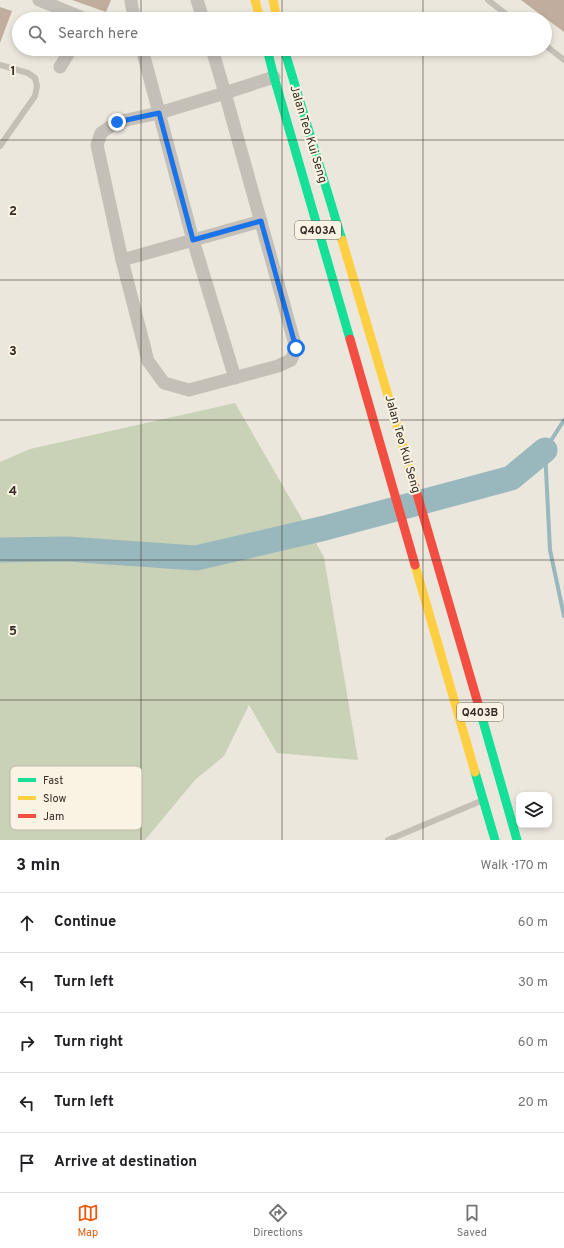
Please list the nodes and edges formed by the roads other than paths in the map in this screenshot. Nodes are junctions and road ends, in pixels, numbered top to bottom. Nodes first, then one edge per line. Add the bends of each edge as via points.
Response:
1 (40, 0) edge
2 (131, 0) edge
3 (197, 0) edge
4 (255, 0) edge
5 (273, 0) edge
6 (488, 0) edge
7 (69, 12) edge
8 (133, 12) edge
9 (201, 12) edge
10 (258, 12) edge
11 (276, 12) edge
12 (503, 12) edge
13 (552, 51) edge
14 (67, 56) edge
15 (144, 56) edge
16 (214, 56) edge
17 (269, 56) edge
18 (286, 56) edge
19 (564, 60) edge
20 (0, 65) edge
21 (60, 67) dead end
22 (274, 77) junction
23 (225, 93) junction
24 (159, 113) junction
25 (0, 146) edge
26 (261, 221) junction
27 (193, 240) junction
28 (122, 260) junction
29 (235, 378) junction
30 (483, 800) junction
31 (388, 840) edge
32 (495, 840) edge
33 (516, 840) edge

1 - 7 street
2 - 8 street
3 - 9 street
4 - 10 highway
5 - 11 highway
6 - 12 lane
13 - 19 lane
14 - 21 street
15 - 24 street
16 - 23 street
17 - 22 highway, Jalan Teo Kui Seng / Q403A
18 - 33 highway, Jalan Teo Kui Seng / Q403B via 392,406
20 - 25 lane via 28,73 35,78 37,86 35,96
22 - 23 street
22 - 30 highway, Jalan Teo Kui Seng / Q403A
23 - 24 street
23 - 26 street
24 - 27 street
24 - 28 street via 117,122 101,133 98,146
26 - 27 street
26 - 29 street via 296,348 291,360
27 - 28 street
27 - 29 street
28 - 29 street via 148,361 164,383 189,390
30 - 31 lane
30 - 32 highway, Jalan Teo Kui Seng / Q403A

